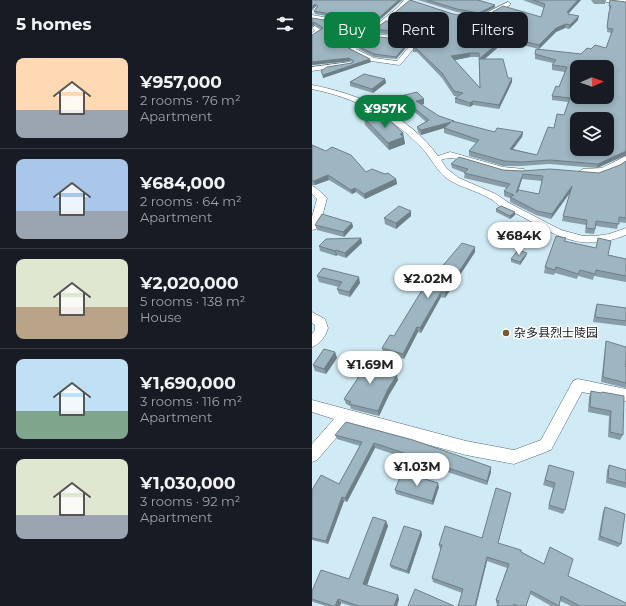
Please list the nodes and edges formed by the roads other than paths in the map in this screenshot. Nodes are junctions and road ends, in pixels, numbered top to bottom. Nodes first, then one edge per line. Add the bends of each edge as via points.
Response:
1 (607, 0) edge
2 (409, 1) edge
3 (626, 2) edge
4 (508, 4) dead end
5 (493, 12) edge
6 (312, 17) edge
7 (324, 19) edge
8 (385, 21) junction
9 (388, 21) edge
10 (380, 24) edge
11 (315, 28) edge
12 (312, 35) edge
13 (354, 48) edge
14 (412, 48) edge
15 (350, 64) edge
16 (312, 69) edge
17 (312, 87) edge
18 (435, 158) junction
19 (626, 159) edge
20 (528, 171) edge
21 (576, 172) edge
22 (312, 189) edge
23 (312, 227) edge
24 (626, 231) edge
25 (312, 317) edge
26 (312, 342) edge
27 (626, 395) edge
28 (312, 406) edge
29 (346, 416) junction
30 (312, 455) edge

1 - 3 lane
2 - 8 lane
4 - 5 lane
6 - 7 lane
8 - 9 lane
8 - 10 lane
11 - 12 lane via 319,31
13 - 14 lane via 352,50 373,60 399,63
15 - 16 lane
17 - 18 lane via 342,94 373,107 392,118
18 - 20 lane via 450,155 503,170
18 - 24 lane via 456,180 494,196 502,204 562,235 600,240
19 - 21 lane via 598,173
22 - 23 lane via 322,198
25 - 26 lane via 321,322 322,328
27 - 29 lane via 578,385 546,446 514,457 466,448
28 - 29 lane
29 - 30 lane

